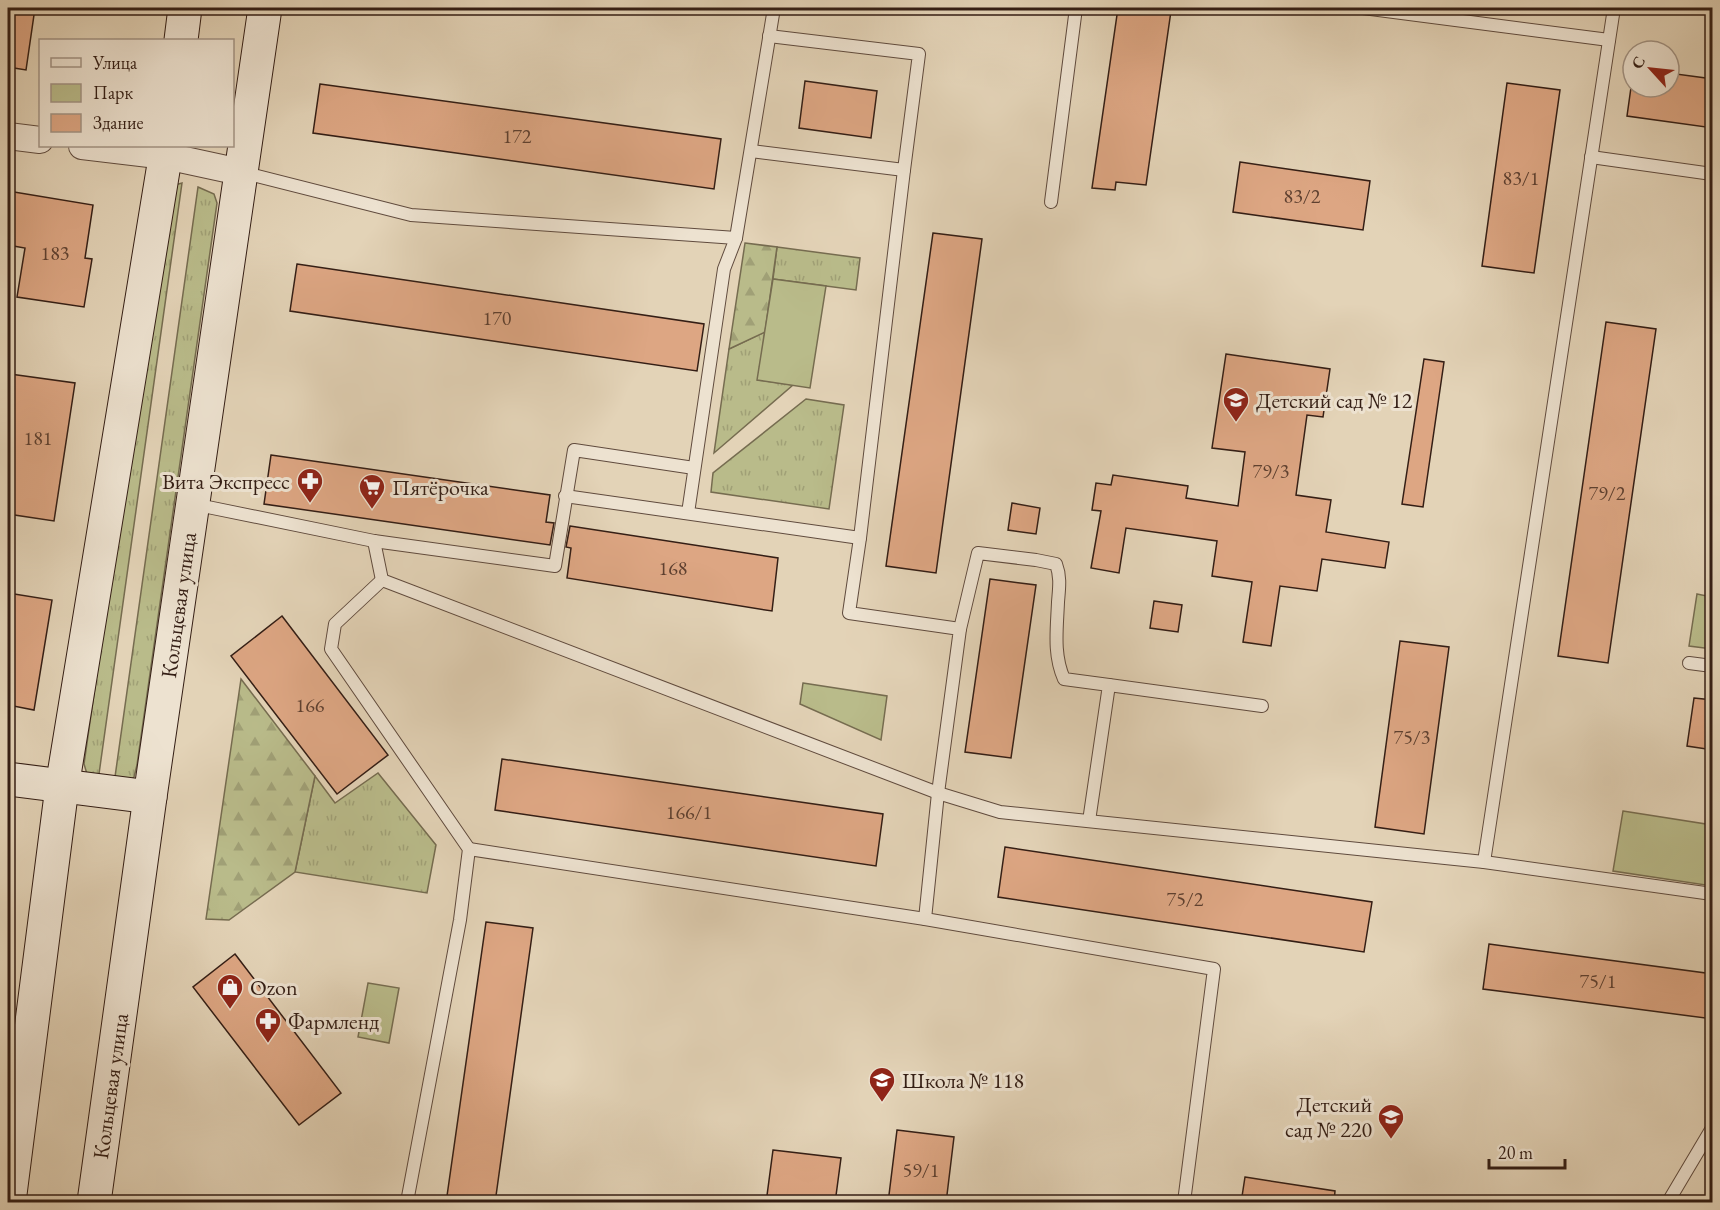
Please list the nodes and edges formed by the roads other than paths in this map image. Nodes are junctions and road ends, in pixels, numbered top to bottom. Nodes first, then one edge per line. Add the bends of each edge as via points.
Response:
1 (185, 8) edge
2 (265, 8) edge
3 (774, 8) edge
4 (1076, 8) edge
5 (1363, 8) edge
6 (1614, 8) edge
7 (769, 36) junction
8 (181, 39) edge
9 (1609, 40) junction
10 (8, 136) edge
11 (39, 140) edge
12 (99, 147) edge
13 (166, 151) edge
14 (750, 151) junction
15 (1591, 157) junction
16 (904, 170) junction
17 (240, 172) junction
18 (1713, 174) edge
19 (1051, 202) dead end
20 (736, 238) junction
21 (694, 468) junction
22 (566, 496) junction
23 (192, 504) junction
24 (688, 513) junction
25 (860, 538) junction
26 (374, 541) junction
27 (381, 580) junction
28 (960, 629) junction
29 (1689, 663) dead end
30 (1713, 666) edge
31 (1109, 685) junction
32 (1262, 706) dead end
33 (8, 779) edge
34 (62, 787) junction
35 (938, 793) junction
36 (150, 797) junction
37 (1089, 821) junction
38 (469, 849) junction
39 (1484, 862) junction
40 (1713, 894) edge
41 (925, 919) junction
42 (1711, 1134) edge
43 (9, 1203) edge
44 (94, 1203) edge
45 (406, 1203) edge
46 (1184, 1203) edge
47 (1668, 1203) edge

1 - 8 main road
2 - 17 main road, Кольцевая улица
3 - 7 lane
4 - 19 lane
5 - 9 lane
6 - 9 lane
7 - 14 lane
7 - 16 lane via 919,54
9 - 15 lane
10 - 11 street
12 - 13 street
13 - 17 street
13 - 34 main road
14 - 16 lane
14 - 20 lane
15 - 18 lane
15 - 39 lane
16 - 25 lane
17 - 20 lane via 411,214
17 - 23 main road, Кольцевая улица
20 - 21 lane via 724,269
21 - 22 lane via 574,450
21 - 24 lane
22 - 24 lane
22 - 26 lane via 555,566
23 - 26 lane
23 - 36 main road, Кольцевая улица
24 - 25 lane
25 - 28 lane via 849,613
26 - 27 lane
27 - 35 lane
27 - 38 lane via 335,624 331,649
28 - 31 lane via 978,553 1056,564 1060,575 1058,663 1064,679
28 - 35 lane
29 - 30 lane
31 - 32 lane
31 - 37 lane
33 - 34 main road
34 - 36 main road
34 - 43 main road
35 - 37 lane via 1000,812
35 - 41 lane
36 - 44 main road, Кольцевая улица
37 - 39 lane
38 - 41 lane
38 - 45 lane via 460,920
39 - 40 lane
41 - 46 lane via 1214,969
42 - 47 lane

